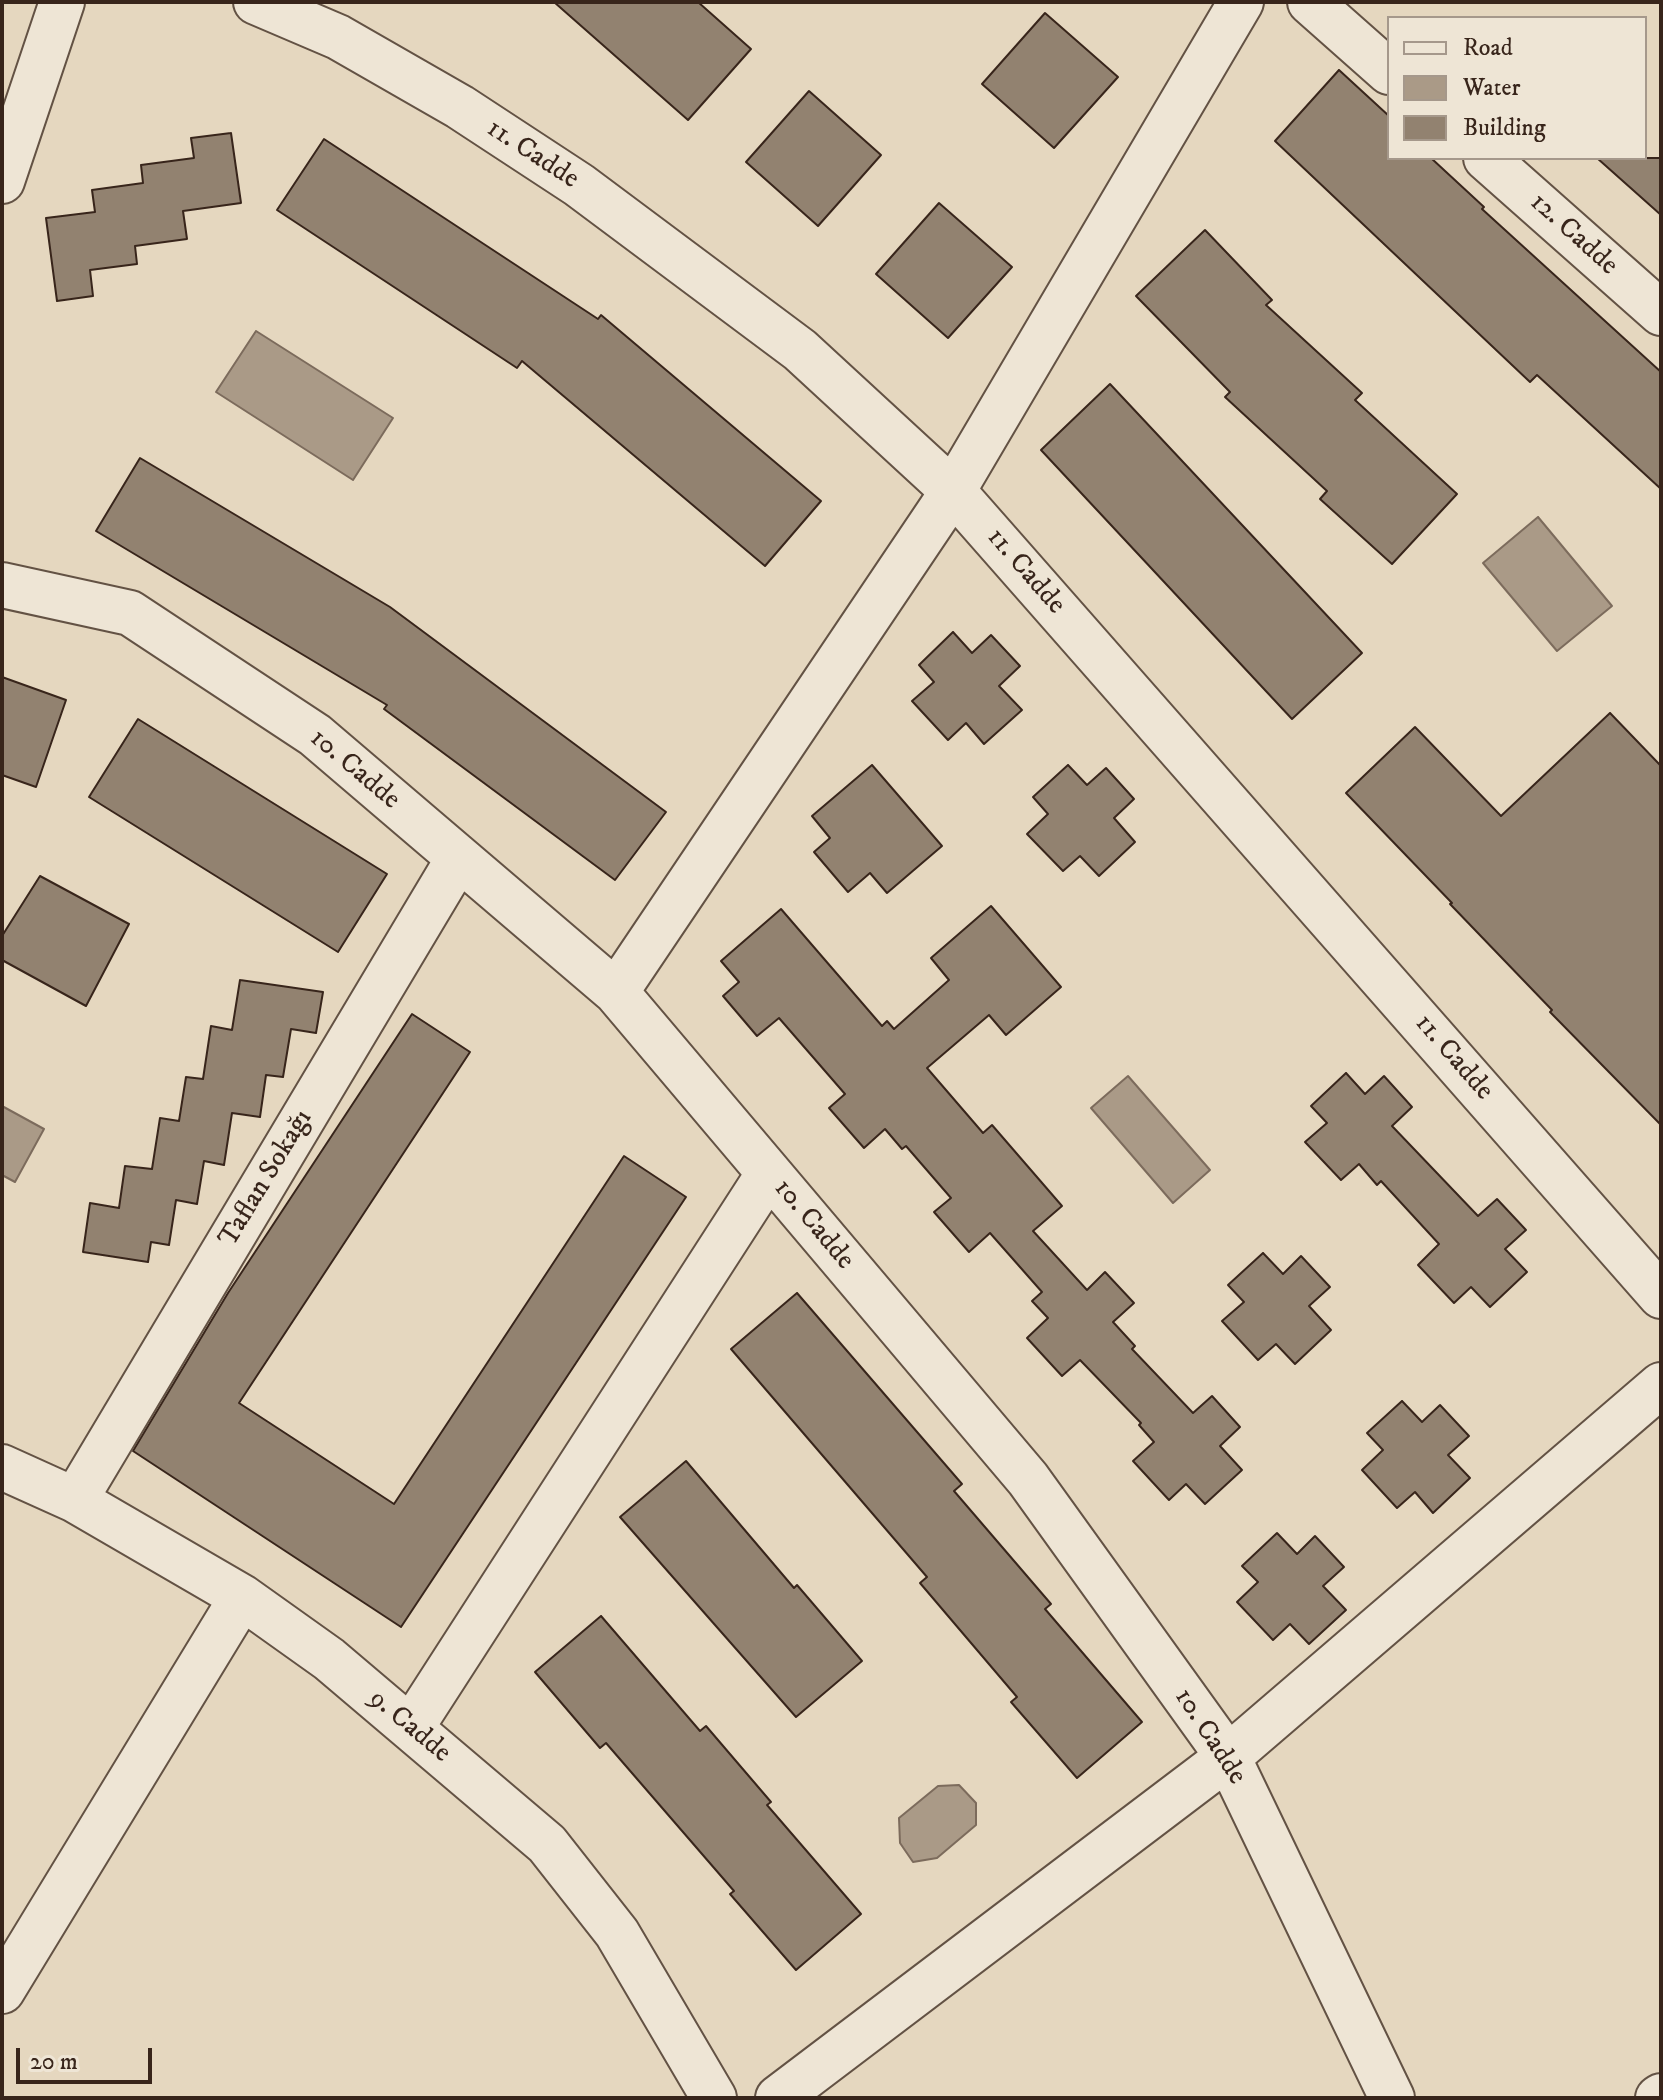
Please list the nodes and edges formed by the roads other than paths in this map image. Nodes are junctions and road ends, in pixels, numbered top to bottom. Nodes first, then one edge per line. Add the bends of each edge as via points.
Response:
1 (62, 2) edge
2 (256, 2) edge
3 (1241, 2) edge
4 (1310, 2) edge
5 (1387, 70) edge
6 (1488, 160) edge
7 (4, 166) edge
8 (1661, 313) edge
9 (953, 491) junction
10 (2, 585) edge
11 (458, 859) junction
12 (616, 992) junction
13 (769, 1173) junction
14 (1661, 1296) edge
15 (1661, 1385) edge
16 (2, 1467) edge
17 (75, 1500) junction
18 (242, 1597) junction
19 (411, 1728) junction
20 (1228, 1757) junction
21 (2, 1991) edge
22 (714, 2098) edge
23 (778, 2098) edge
24 (1392, 2098) edge

1 - 7 street
2 - 9 street, 11. Cadde via 338,37 460,107 579,185 800,350
3 - 9 street
4 - 5 street
6 - 8 street, 12. Cadde
9 - 12 street
9 - 14 street, 11. Cadde
10 - 11 street, 10. Cadde via 130,613 315,735
11 - 12 street, 10. Cadde
11 - 17 street, Taflan Sokağı
12 - 13 street, 10. Cadde
13 - 19 street
13 - 20 street, 10. Cadde via 1028,1479
15 - 20 street
16 - 17 street, 9. Cadde
17 - 18 street, 9. Cadde
18 - 19 street, 9. Cadde via 329,1659
18 - 21 street
19 - 22 street, 9. Cadde via 547,1844 617,1933
20 - 23 street
20 - 24 street, 10. Cadde

